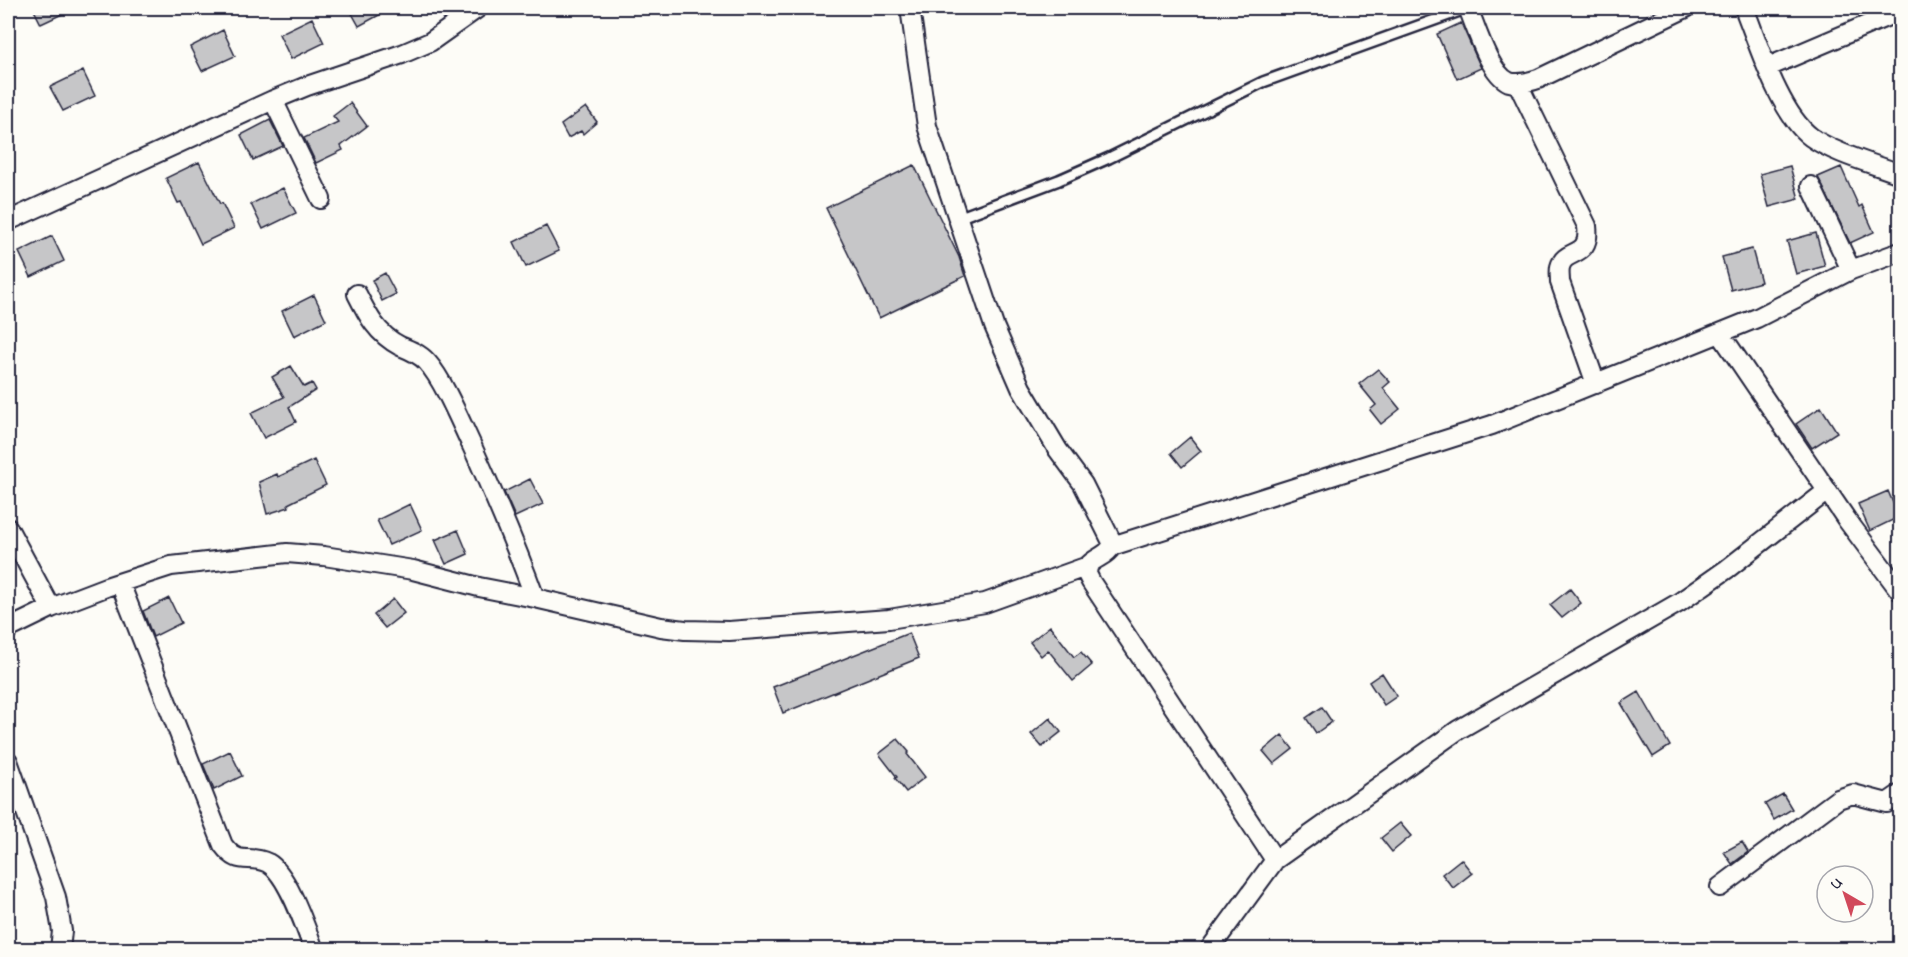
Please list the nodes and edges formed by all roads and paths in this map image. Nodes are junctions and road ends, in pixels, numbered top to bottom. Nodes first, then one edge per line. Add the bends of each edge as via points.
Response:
1 (478, 8) edge
2 (910, 8) edge
3 (1468, 8) edge
4 (1686, 8) edge
5 (1744, 8) edge
6 (1900, 11) edge
7 (1768, 67) junction
8 (1518, 84) junction
9 (273, 100) junction
10 (1900, 174) edge
11 (1811, 186) dead end
12 (321, 199) dead end
13 (958, 218) junction
14 (8, 221) edge
15 (1900, 252) edge
16 (1851, 270) junction
17 (357, 294) dead end
18 (1720, 333) junction
19 (1596, 384) junction
20 (1827, 491) junction
21 (8, 528) edge
22 (1112, 546) junction
23 (1088, 566) junction
24 (120, 583) junction
25 (1900, 591) edge
26 (535, 598) junction
27 (51, 608) junction
28 (8, 629) edge
29 (8, 761) edge
30 (1900, 794) edge
31 (1275, 860) junction
32 (1720, 887) dead end
33 (8, 949) edge
34 (13, 950) edge
35 (60, 950) edge
36 (314, 950) edge
37 (1209, 950) edge

1 - 9 street via 430,42
2 - 13 street via 927,126
3 - 8 street via 1493,65 1503,78
3 - 13 lane via 1263,82 1109,158
4 - 8 street via 1538,79
5 - 7 street
6 - 7 street
7 - 10 street via 1783,102 1811,137 1827,147
8 - 19 street via 1587,226 1585,245 1564,260 1560,282
9 - 12 street
9 - 14 street
11 - 16 street
13 - 22 street via 994,326 1022,388 1083,484
15 - 16 street
16 - 18 street
17 - 26 street via 375,327 427,361 458,416 510,531
18 - 19 street
18 - 20 street
19 - 22 street via 1492,424
20 - 25 street
20 - 31 street via 1680,602 1458,730
21 - 27 street
22 - 23 street via 1106,555
23 - 26 street via 985,603 889,619 729,631 661,627
23 - 31 street via 1090,582
24 - 26 street via 171,566 287,553 413,570
24 - 27 street
24 - 36 street via 223,845 236,859 269,864 275,870 296,905
27 - 28 street
29 - 35 street via 56,897 62,931
30 - 32 street via 1887,802 1853,794 1838,799
31 - 37 street
33 - 34 lane

